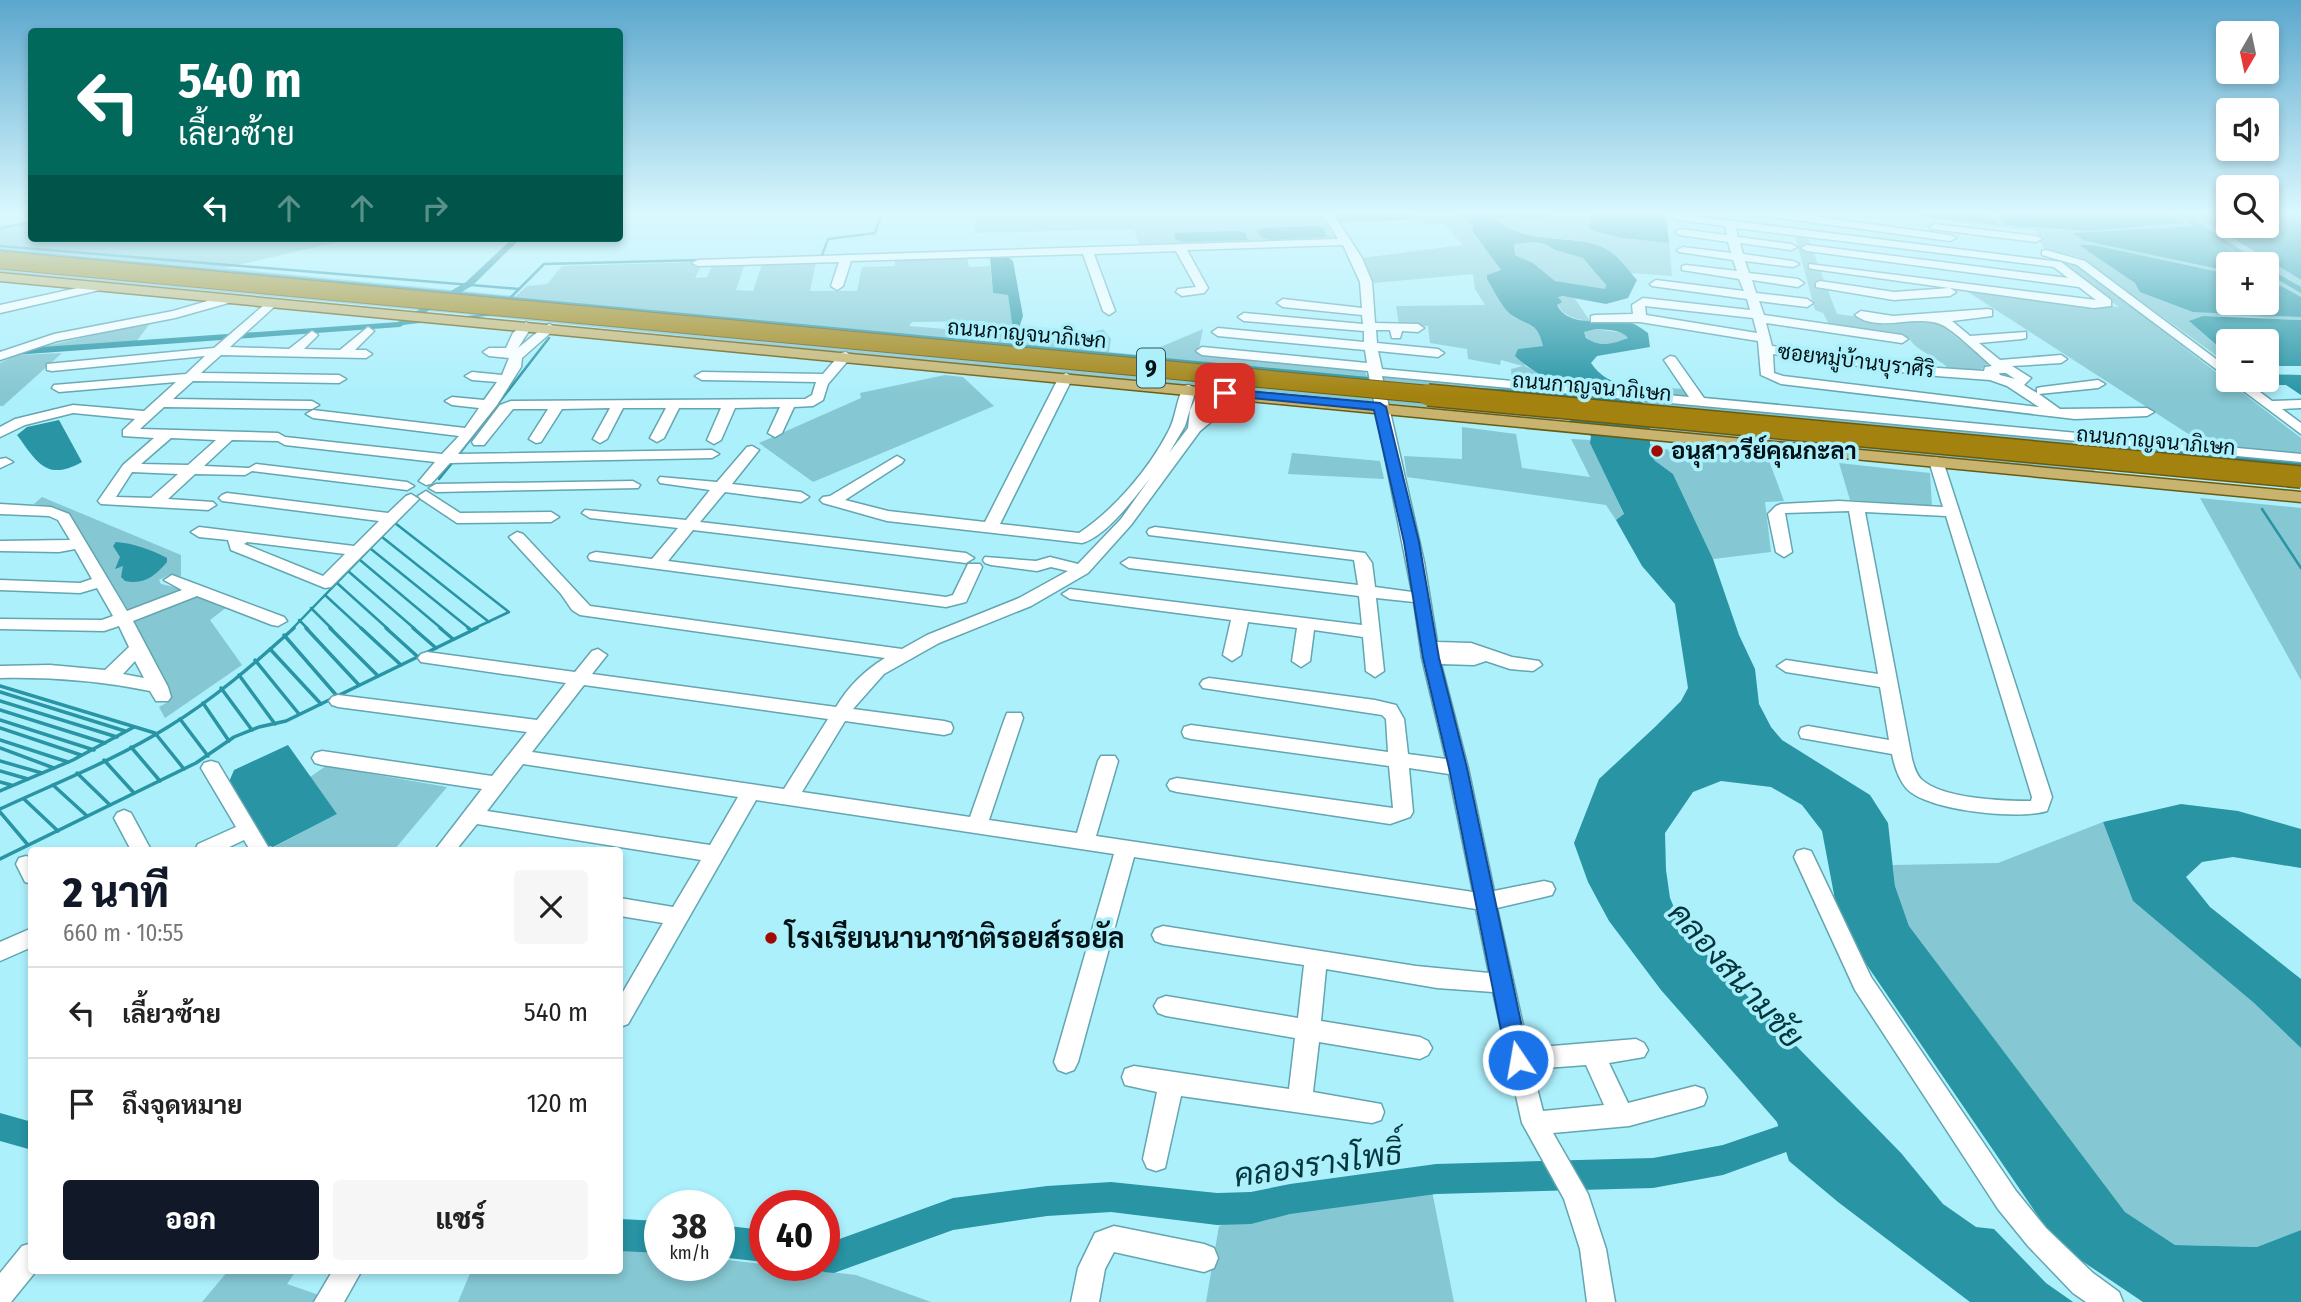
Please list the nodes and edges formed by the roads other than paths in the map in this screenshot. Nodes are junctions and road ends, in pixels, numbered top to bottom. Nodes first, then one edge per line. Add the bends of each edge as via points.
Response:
1 (135, 273) edge
2 (233, 273) edge
3 (841, 273) edge
4 (1096, 273) edge
5 (1194, 273) edge
6 (1361, 273) edge
7 (1720, 273) edge
8 (1742, 273) edge
9 (1864, 273) edge
10 (1916, 273) edge
11 (1993, 273) edge
12 (2069, 273) edge
13 (2092, 273) edge
14 (1743, 276) junction
15 (0, 277) edge
16 (1918, 280) junction
17 (1798, 283) dead end
18 (1656, 284) dead end
19 (2085, 284) junction
20 (1820, 285) dead end
21 (837, 286) dead end
22 (100, 287) junction
23 (1182, 292) dead end
24 (1954, 292) dead end
25 (1922, 294) junction
26 (1751, 296) junction
27 (228, 299) junction
28 (1283, 303) dead end
29 (1807, 303) dead end
30 (278, 304) junction
31 (0, 309) edge
32 (1110, 311) dead end
33 (1988, 313) dead end
34 (1758, 316) junction
35 (1861, 316) dead end
36 (1244, 317) dead end
37 (1640, 318) junction
38 (1939, 318) junction
39 (1595, 319) dead end
40 (526, 326) junction
41 (550, 328) junction
42 (1369, 328) junction
43 (1418, 328) dead end
44 (368, 331) dead end
45 (1218, 332) dead end
46 (312, 335) dead end
47 (2022, 335) dead end
48 (1902, 339) dead end
49 (1968, 340) junction
50 (1765, 344) junction
51 (2198, 348) junction
52 (1202, 351) dead end
53 (220, 352) junction
54 (489, 352) dead end
55 (1438, 352) dead end
56 (292, 353) junction
57 (344, 354) junction
58 (517, 354) junction
59 (2, 355) edge
60 (366, 355) dead end
61 (840, 356) junction
62 (2061, 359) dead end
63 (2216, 359) edge
64 (1670, 360) dead end
65 (2216, 364) edge
66 (52, 366) dead end
67 (1997, 369) junction
68 (1376, 370) junction
69 (472, 376) dead end
70 (702, 376) dead end
71 (192, 377) junction
72 (1066, 377) junction
73 (339, 379) dead end
74 (506, 379) junction
75 (822, 380) junction
76 (2018, 381) junction
77 (2098, 384) dead end
78 (59, 388) dead end
79 (1189, 389) junction
80 (1206, 391) junction
81 (2042, 391) junction
82 (2254, 392) edge
83 (2258, 392) edge
84 (1225, 393) junction
85 (452, 401) dead end
86 (1699, 401) junction
87 (161, 403) junction
88 (619, 404) junction
89 (2301, 404) edge
90 (490, 405) junction
91 (557, 405) junction
92 (674, 405) junction
93 (729, 405) junction
94 (788, 405) junction
95 (2273, 405) junction
96 (1380, 407) junction
97 (2058, 412) junction
98 (2147, 412) dead end
99 (148, 415) junction
100 (2075, 415) junction
101 (2301, 423) edge
102 (1195, 428) junction
103 (2301, 430) edge
104 (0, 432) edge
105 (775, 433) dead end
106 (166, 435) junction
107 (228, 436) junction
108 (474, 437) junction
109 (2085, 437) junction
110 (657, 438) dead end
111 (536, 439) dead end
112 (600, 439) dead end
113 (752, 450) dead end
114 (447, 458) junction
115 (2301, 458) edge
116 (897, 460) dead end
117 (1936, 461) junction
118 (2301, 466) edge
119 (128, 468) junction
120 (192, 470) junction
121 (2301, 477) edge
122 (2111, 479) junction
123 (665, 480) dead end
124 (633, 485) dead end
125 (721, 486) junction
126 (421, 490) junction
127 (801, 496) dead end
128 (2301, 497) edge
129 (227, 498) dead end
130 (155, 503) junction
131 (208, 505) dead end
132 (1856, 507) junction
133 (0, 509) edge
134 (1951, 512) junction
135 (590, 513) dead end
136 (551, 517) dead end
137 (391, 518) junction
138 (691, 525) junction
139 (990, 528) junction
140 (199, 532) dead end
141 (1155, 532) dead end
142 (247, 537) junction
143 (517, 537) dead end
144 (79, 543) junction
145 (0, 546) edge
146 (358, 551) junction
147 (1784, 552) dead end
148 (596, 557) dead end
149 (970, 563) junction
150 (1129, 563) dead end
151 (656, 565) junction
152 (1037, 566) junction
153 (1082, 570) junction
154 (172, 580) dead end
155 (101, 582) junction
156 (0, 585) edge
157 (1067, 588) junction
158 (196, 590) junction
159 (1366, 592) junction
160 (1422, 598) junction
161 (1240, 617) junction
162 (123, 618) junction
163 (278, 621) dead end
164 (0, 624) edge
165 (1306, 625) junction
166 (1371, 632) junction
167 (138, 648) junction
168 (1430, 652) junction
169 (598, 655) dead end
170 (904, 655) junction
171 (1232, 655) dead end
172 (427, 658) dead end
173 (1301, 661) dead end
174 (1533, 665) dead end
175 (1786, 666) dead end
176 (0, 671) edge
177 (1375, 671) dead end
178 (108, 678) junction
179 (580, 679) junction
180 (1888, 682) junction
181 (1209, 684) dead end
182 (338, 701) dead end
183 (841, 714) junction
184 (1014, 718) dead end
185 (542, 727) junction
186 (944, 728) dead end
187 (1191, 732) dead end
188 (1808, 733) dead end
189 (1900, 749) junction
190 (519, 757) junction
191 (322, 758) dead end
192 (1397, 760) junction
193 (1108, 761) dead end
194 (211, 768) dead end
195 (1458, 768) junction
196 (498, 784) junction
197 (1177, 785) dead end
198 (751, 792) junction
199 (789, 797) junction
200 (472, 816) junction
201 (124, 818) dead end
202 (977, 826) junction
203 (247, 830) junction
204 (1084, 842) junction
205 (139, 847) edge
206 (211, 847) edge
207 (258, 847) edge
208 (447, 847) edge
209 (1126, 848) junction
210 (716, 853) junction
211 (1804, 857) dead end
212 (1544, 889) dead end
213 (1484, 902) junction
214 (623, 908) edge
215 (678, 917) junction
216 (1163, 935) dead end
217 (28, 939) edge
218 (0, 952) edge
219 (1316, 958) junction
220 (1502, 984) junction
221 (629, 985) edge
222 (623, 1006) edge
223 (1166, 1006) dead end
224 (1307, 1029) junction
225 (1420, 1048) dead end
226 (1636, 1050) dead end
227 (1592, 1053) junction
228 (1518, 1060) junction
229 (1066, 1062) dead end
230 (1134, 1077) dead end
231 (1171, 1084) junction
232 (1695, 1097) dead end
233 (1300, 1104) junction
234 (1371, 1112) dead end
235 (1621, 1115) junction
236 (1534, 1123) junction
237 (1156, 1159) dead end
238 (1204, 1258) dead end
239 (28, 1261) edge
240 (346, 1274) edge
241 (0, 1294) edge
242 (328, 1302) edge
243 (1085, 1302) edge
244 (1601, 1302) edge
245 (2109, 1302) edge

1 - 121 highway, ถนนกาญจนาภิเษก / 9, bridge
2 - 118 highway, ถนนกาญจนาภิเษก / 9
3 - 21 street
4 - 32 street
5 - 23 street via 1202,288
6 - 42 street
7 - 14 street
8 - 14 street, ซอยหมู่บ้านบุราศิริ
9 - 16 street
10 - 16 street, ซอยหมู่บ้านบุราศิริ
11 - 19 street
12 - 19 street
13 - 51 street
14 - 17 street
14 - 26 street, ซอยหมู่บ้านบุราศิริ
15 - 22 main road
16 - 19 street via 2107,303
16 - 25 street, ซอยหมู่บ้านบุราศิริ
18 - 26 street
20 - 25 street via 1894,296
22 - 27 main road
22 - 31 street
24 - 25 street
25 - 38 street, ซอยหมู่บ้านบุราศิริ
26 - 29 street
26 - 34 street, ซอยหมู่บ้านบุราศิริ
27 - 30 main road
27 - 59 street
28 - 42 street
30 - 40 main road
30 - 53 street
33 - 38 street
34 - 37 street via 1643,302 1638,306
34 - 48 street
34 - 50 street, ซอยหมู่บ้านบุราศิริ
35 - 38 street
36 - 42 street
37 - 39 street
37 - 50 street
38 - 49 street, ซอยหมู่บ้านบุราศิริ
40 - 41 main road
40 - 58 street via 517,336
41 - 58 street
41 - 61 main road
42 - 43 street
42 - 45 street
42 - 55 street
42 - 68 street
44 - 57 street
46 - 56 street
47 - 49 street
49 - 67 street, ซอยหมู่บ้านบุราศิริ
50 - 67 street, ซอยหมู่บ้านบุราศิริ via 1923,371
50 - 97 street via 1768,375 1775,379
51 - 63 street
51 - 65 street
52 - 68 street
53 - 56 street
53 - 66 street
53 - 71 street
54 - 58 street
56 - 57 street
57 - 60 street
58 - 74 street
61 - 72 main road
61 - 75 street
62 - 67 street
64 - 86 street
67 - 76 street, ซอยหมู่บ้านบุราศิริ
68 - 86 street
68 - 96 street
69 - 74 street
70 - 75 street
71 - 73 street
71 - 78 street
71 - 87 street
72 - 79 main road
72 - 139 street
74 - 90 street
75 - 94 street via 813,401
76 - 81 street, ซอยหมู่บ้านบุราศิริ
76 - 97 street, ซอยหมู่บ้านบุราศิริ
77 - 81 street
79 - 80 main road
79 - 139 street via 1175,432 1094,531 1075,539
80 - 84 main road
80 - 102 street
81 - 100 street, ซอยหมู่บ้านบุราศิริ
82 - 95 street
83 - 95 street
84 - 96 main road
84 - 102 street via 1213,413
85 - 90 street
86 - 109 street
87 - 99 street
87 - 108 street via 312,410
88 - 91 street
88 - 92 street
88 - 112 street
89 - 95 street
90 - 108 street
91 - 108 street via 508,406
91 - 111 street
92 - 93 street
92 - 110 street
93 - 94 street
93 - 114 street via 713,447
94 - 105 street
95 - 101 street
95 - 103 street
96 - 117 main road
96 - 160 street
97 - 100 street
97 - 109 street, ซอยหมู่บ้านบุราศิริ
98 - 100 street
99 - 104 street via 73,409 20,422
99 - 106 street via 128,433
100 - 109 street, ซอยหมู่บ้านบุราศิริ
102 - 153 street via 1126,522
106 - 107 street
106 - 119 street
107 - 114 street
107 - 120 street
108 - 114 street
109 - 115 street
109 - 122 street
113 - 125 street
114 - 126 street
116 - 139 street via 831,500 878,515
117 - 122 main road
117 - 134 street
119 - 120 street
119 - 130 street via 106,501
120 - 126 street via 251,469
120 - 130 street
122 - 128 main road
123 - 125 street
124 - 126 street
125 - 127 street
125 - 138 street
126 - 136 street via 462,519
126 - 137 street
129 - 137 street
130 - 131 street
132 - 134 street
132 - 147 street via 1781,509 1776,514
132 - 180 street
133 - 144 street via 59,514
134 - 189 street via 2042,797 2040,806 2030,809 1951,799 1921,790 1912,783
135 - 138 street
137 - 146 street
138 - 149 street
138 - 151 street
140 - 142 street
141 - 159 street via 1359,556 1364,562
142 - 146 street
142 - 146 street via 235,542 237,547 323,583
143 - 170 street via 586,611
144 - 145 street via 49,548
144 - 155 street
148 - 151 street
149 - 151 street via 960,598 946,602
149 - 152 street via 985,566 991,560
150 - 159 street
152 - 153 street via 1050,562
152 - 157 street
153 - 157 street
154 - 158 street
155 - 156 street via 80,588
155 - 162 street
157 - 161 street
157 - 170 street via 970,622
158 - 162 street
158 - 163 street
159 - 160 street
159 - 166 street
160 - 168 street
161 - 165 street
161 - 171 street
162 - 164 street via 92,627
162 - 167 street
165 - 166 street
165 - 173 street
166 - 177 street
167 - 178 street
167 - 178 street via 161,692
168 - 174 street via 1471,649 1510,663
168 - 195 street
169 - 179 street
170 - 183 street via 878,670
172 - 179 street
175 - 180 street
176 - 178 street
179 - 183 street
179 - 185 street
180 - 189 street
181 - 192 street via 1383,707 1395,719
182 - 185 street
183 - 186 street
183 - 199 street
184 - 202 street
185 - 190 street
187 - 192 street
188 - 189 street
190 - 196 street
190 - 198 street
191 - 196 street
192 - 195 street
192 - 197 street via 1403,812 1395,816
193 - 204 street
194 - 203 street
195 - 213 street
196 - 200 street
198 - 199 street
198 - 210 street
199 - 202 street
200 - 208 street
200 - 210 street
201 - 205 street
202 - 204 street
203 - 206 street
203 - 207 street
204 - 209 street
209 - 213 street
209 - 229 street
210 - 215 street
211 - 245 street via 1863,983 2007,1200 2046,1246
212 - 213 street
213 - 220 street
214 - 215 street
215 - 221 street
216 - 219 street
217 - 218 street
219 - 220 street via 1459,983
219 - 224 street
220 - 228 street
221 - 222 street
223 - 224 street
224 - 225 street
224 - 233 street
226 - 227 street
227 - 228 street
227 - 235 street
228 - 236 street
230 - 231 street
231 - 233 street
231 - 237 street
232 - 235 street
233 - 234 street
235 - 236 street
236 - 244 street via 1575,1194 1590,1239
238 - 243 street via 1114,1239 1104,1242 1092,1268
239 - 241 street
240 - 242 street

